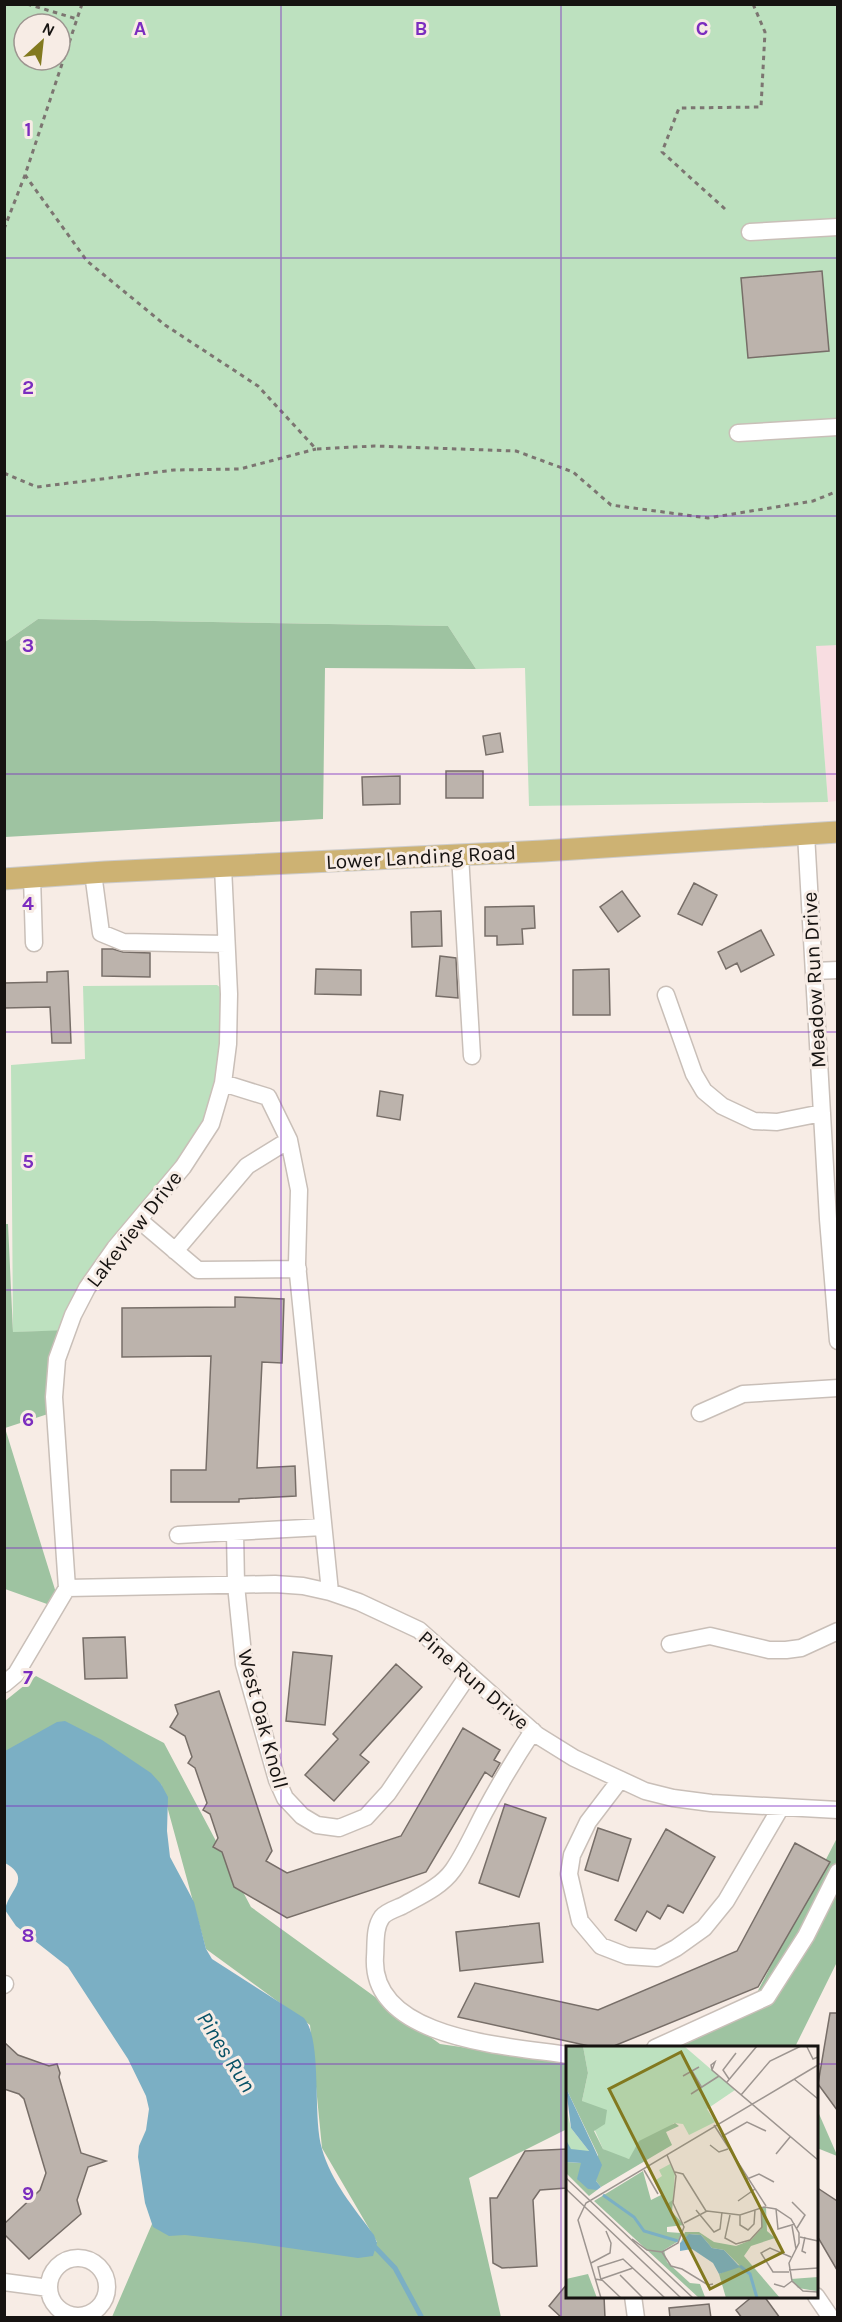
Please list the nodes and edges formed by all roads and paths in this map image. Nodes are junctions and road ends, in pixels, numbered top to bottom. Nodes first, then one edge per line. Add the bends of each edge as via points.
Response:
1 (27, 4) edge
2 (82, 4) edge
3 (753, 4) edge
4 (77, 19) junction
5 (25, 175) junction
6 (725, 208) dead end
7 (837, 227) edge
8 (4, 229) edge
9 (750, 232) dead end
10 (837, 427) edge
11 (738, 433) dead end
12 (316, 448) junction
13 (4, 473) edge
14 (837, 492) edge
15 (837, 832) edge
16 (806, 834) junction
17 (460, 855) junction
18 (223, 867) junction
19 (93, 873) junction
20 (32, 877) junction
21 (4, 879) edge
22 (34, 943) dead end
23 (226, 944) junction
24 (837, 970) edge
25 (814, 971) junction
26 (666, 995) dead end
27 (472, 1056) dead end
28 (223, 1083) junction
29 (822, 1113) junction
30 (289, 1140) junction
31 (833, 1219) edge
32 (139, 1220) junction
33 (175, 1251) junction
34 (298, 1269) junction
35 (837, 1341) edge
36 (837, 1388) edge
37 (700, 1413) dead end
38 (323, 1527) junction
39 (235, 1532) junction
40 (178, 1535) dead end
41 (236, 1585) junction
42 (67, 1588) junction
43 (330, 1592) junction
44 (837, 1631) edge
45 (670, 1644) dead end
46 (469, 1674) junction
47 (4, 1684) edge
48 (533, 1731) junction
49 (620, 1780) junction
50 (781, 1807) junction
51 (837, 1810) edge
52 (837, 1872) edge
53 (659, 2046) edge
54 (566, 2055) edge
55 (4, 2282) edge
56 (49, 2288) dead end
57 (633, 2298) edge
58 (817, 2298) edge
59 (636, 2318) edge
60 (831, 2318) edge

1 - 4 path
2 - 4 path
3 - 6 path via 765,32 761,107 679,108 662,152
4 - 5 path
5 - 8 path
5 - 12 path via 87,261 165,325 258,386
7 - 9 street
10 - 11 street
12 - 13 path via 240,469 174,470 37,487
12 - 14 path via 516,451 573,472 610,506 708,518 813,501
15 - 16 main road, Lower Landing Road
16 - 17 main road, Lower Landing Road
16 - 25 street, Meadow Run Drive
17 - 18 main road, Lower Landing Road
17 - 27 street
18 - 19 main road, Lower Landing Road
18 - 23 street, Lakeview Drive
19 - 20 main road, Lower Landing Road
19 - 23 street via 101,933 123,942
20 - 21 main road, Lower Landing Road
20 - 22 street
23 - 28 street, Lakeview Drive via 228,1044
24 - 25 street
25 - 29 street, Meadow Run Drive
26 - 29 street via 694,1074 704,1091 722,1106 754,1121 777,1122
28 - 30 street via 268,1097
28 - 32 street, Lakeview Drive via 211,1124 183,1167
29 - 31 street, Meadow Run Drive
30 - 33 street via 247,1166
30 - 34 street via 299,1190
31 - 35 street, Meadow Run Drive
32 - 33 street
32 - 42 street, Lakeview Drive via 87,1288 57,1359 54,1396
33 - 34 street via 198,1270
34 - 38 street
36 - 37 street via 743,1394
38 - 39 street
38 - 43 street
39 - 40 street
39 - 41 street, West Oak Knoll
41 - 42 street, Pine Run Drive
41 - 43 street, Pine Run Drive via 303,1586
41 - 46 street, West Oak Knoll via 244,1664 276,1780 285,1798 316,1825 339,1828 366,1817 388,1793
42 - 47 street via 16,1674
43 - 46 street, Pine Run Drive via 419,1630
44 - 45 street via 801,1648 786,1650 769,1650 710,1636
46 - 48 street, Pine Run Drive
48 - 49 street, Pine Run Drive via 574,1758
48 - 54 street via 449,1875 421,1896 384,1915 377,1926 375,1963 377,1982 410,2019 448,2034
49 - 50 street, Pine Run Drive via 673,1798
49 - 50 street via 588,1822 572,1855 569,1874 580,1921 601,1946 627,1956 657,1958 704,1928 726,1901
50 - 51 street, Pine Run Drive
52 - 53 street via 806,1936 767,1997
55 - 56 street
57 - 59 street
58 - 60 street

